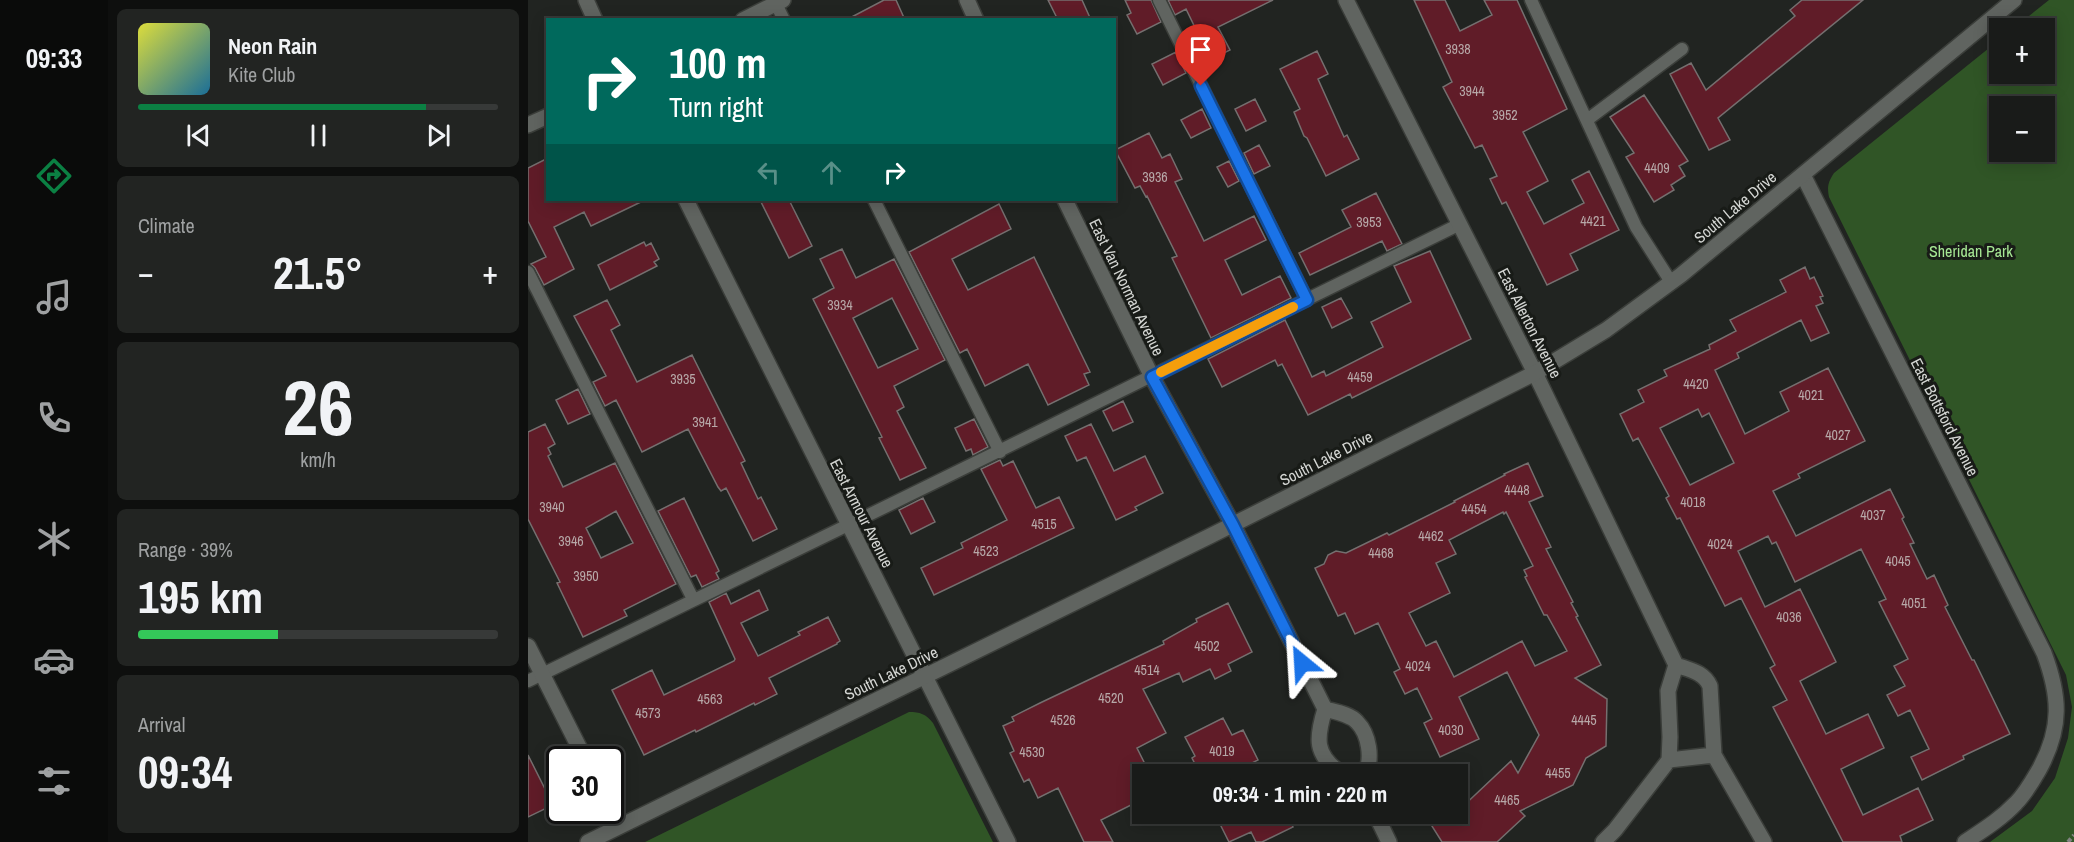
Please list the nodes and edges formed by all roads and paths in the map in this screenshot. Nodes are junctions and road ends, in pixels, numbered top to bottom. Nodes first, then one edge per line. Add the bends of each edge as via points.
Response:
1 (585, 0) edge
2 (967, 0) edge
3 (1159, 0) edge
4 (1347, 0) edge
5 (1531, 0) edge
6 (2014, 0) edge
7 (778, 1) edge
8 (595, 18) edge
9 (747, 18) edge
10 (783, 18) edge
11 (975, 18) edge
12 (1682, 49) dead end
13 (546, 117) edge
14 (1587, 120) junction
15 (528, 125) edge
16 (1803, 175) junction
17 (686, 201) edge
18 (874, 201) edge
19 (1065, 201) edge
20 (1460, 224) junction
21 (528, 272) edge
22 (1671, 282) junction
23 (1307, 300) junction
24 (1535, 373) junction
25 (1152, 377) junction
26 (1000, 452) junction
27 (1233, 525) junction
28 (848, 526) junction
29 (693, 599) junction
30 (528, 646) edge
31 (1676, 665) junction
32 (535, 677) edge
33 (924, 677) junction
34 (1325, 709) junction
35 (577, 746) edge
36 (1714, 755) junction
37 (1669, 760) junction
38 (1330, 764) edge
39 (1368, 764) edge
40 (1380, 824) edge
41 (619, 826) joint
42 (2074, 835) edge
43 (588, 842) edge
44 (1008, 842) edge
45 (1389, 842) edge
46 (1603, 842) edge
47 (1764, 842) edge
48 (1965, 842) edge
49 (2068, 842) edge

1 - 8 street
2 - 11 street
3 - 23 lane
4 - 20 street, East Allerton Avenue
5 - 14 lane
6 - 16 street, South Lake Drive
7 - 9 street
7 - 10 lane
12 - 14 lane
13 - 15 street
14 - 22 lane via 1636,227
16 - 22 street, South Lake Drive
16 - 48 street, East Bottsford Avenue via 2052,676 2055,733 2033,781 1998,820
17 - 28 street, East Armour Avenue
18 - 26 lane
19 - 25 street, East Van Norman Avenue
20 - 23 lane
20 - 24 street, East Allerton Avenue
21 - 29 lane
22 - 24 street, South Lake Drive via 1606,330
23 - 25 lane
24 - 27 street, South Lake Drive
24 - 31 street, East Allerton Avenue
25 - 26 lane
25 - 27 street, East Van Norman Avenue
26 - 28 lane
27 - 33 street, South Lake Drive
27 - 34 street, East Van Norman Avenue
28 - 29 lane
28 - 33 street, East Armour Avenue
29 - 32 lane
30 - 32 street
31 - 36 street via 1698,672 1710,686
31 - 37 street via 1668,691
32 - 35 street
33 - 41 street, South Lake Drive
33 - 44 street, East Armour Avenue
34 - 38 street via 1319,730 1320,750
34 - 39 street via 1357,722 1365,735
36 - 37 street
36 - 47 street
37 - 46 street
40 - 45 street
41 - 43 street, South Lake Drive
42 - 49 path

